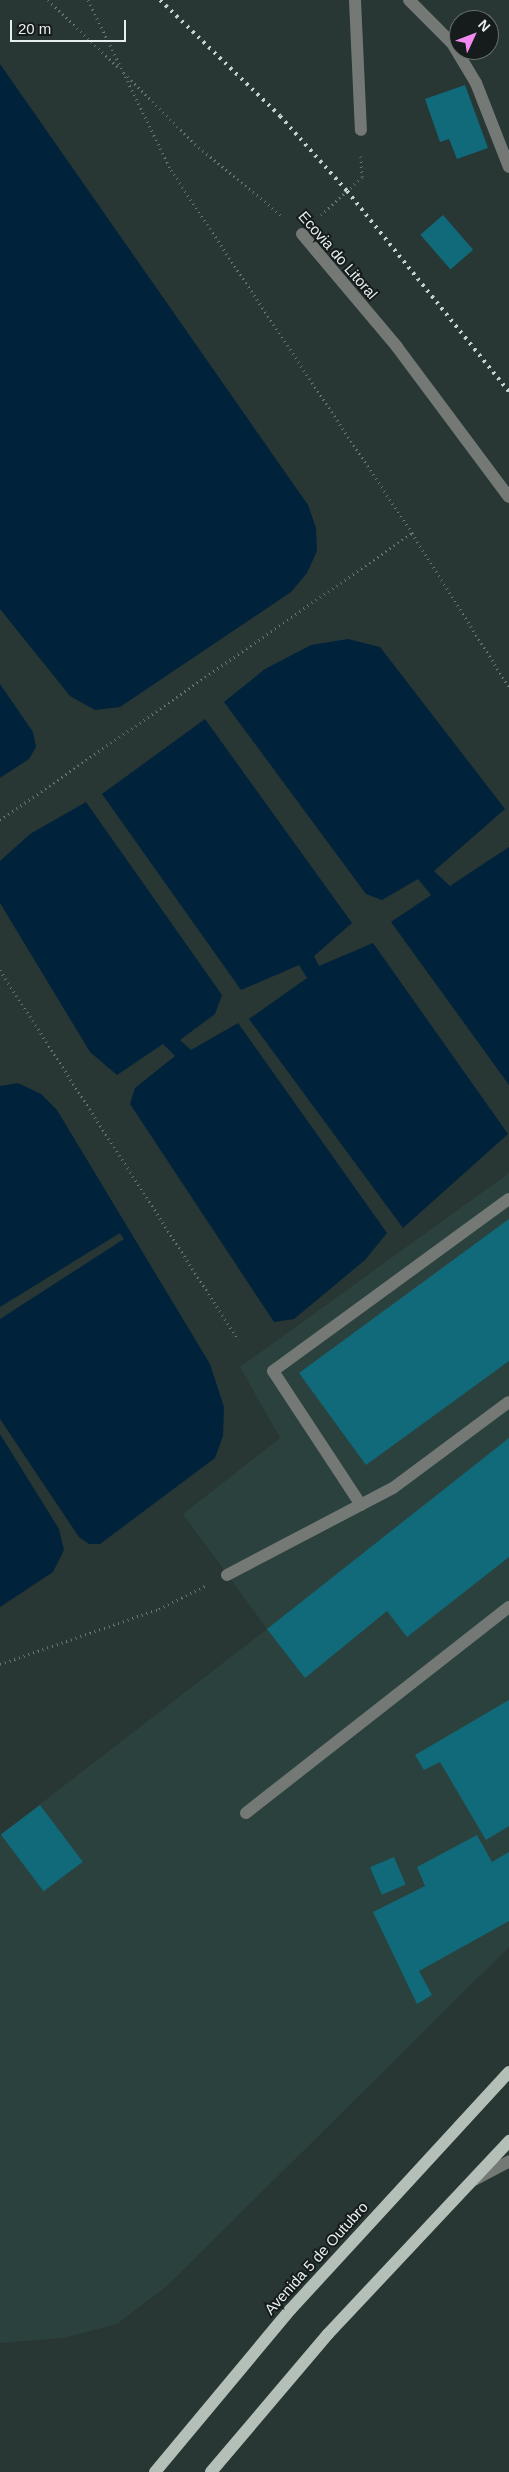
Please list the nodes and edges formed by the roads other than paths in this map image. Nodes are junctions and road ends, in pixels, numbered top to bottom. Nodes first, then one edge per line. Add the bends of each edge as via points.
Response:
1 (355, 0) edge
2 (409, 0) edge
3 (361, 130) road end
4 (509, 167) edge
5 (302, 234) road end
6 (509, 497) edge
7 (509, 1199) edge
8 (509, 1402) edge
9 (361, 1505) junction
10 (228, 1575) road end
11 (509, 1607) edge
12 (246, 1813) dead end
13 (509, 2072) edge
14 (509, 2141) edge
15 (509, 2161) edge
16 (463, 2186) junction
17 (155, 2472) edge
18 (212, 2472) edge

1 - 3 street
2 - 4 street via 452,43 476,84
5 - 6 street, Ecovia do Litoral via 397,347
7 - 9 street via 273,1371
8 - 9 street via 393,1488
9 - 10 street
11 - 12 street
13 - 17 main road, Avenida 5 de Outubro via 291,2308
14 - 16 main road
15 - 16 street
16 - 18 main road via 328,2334

